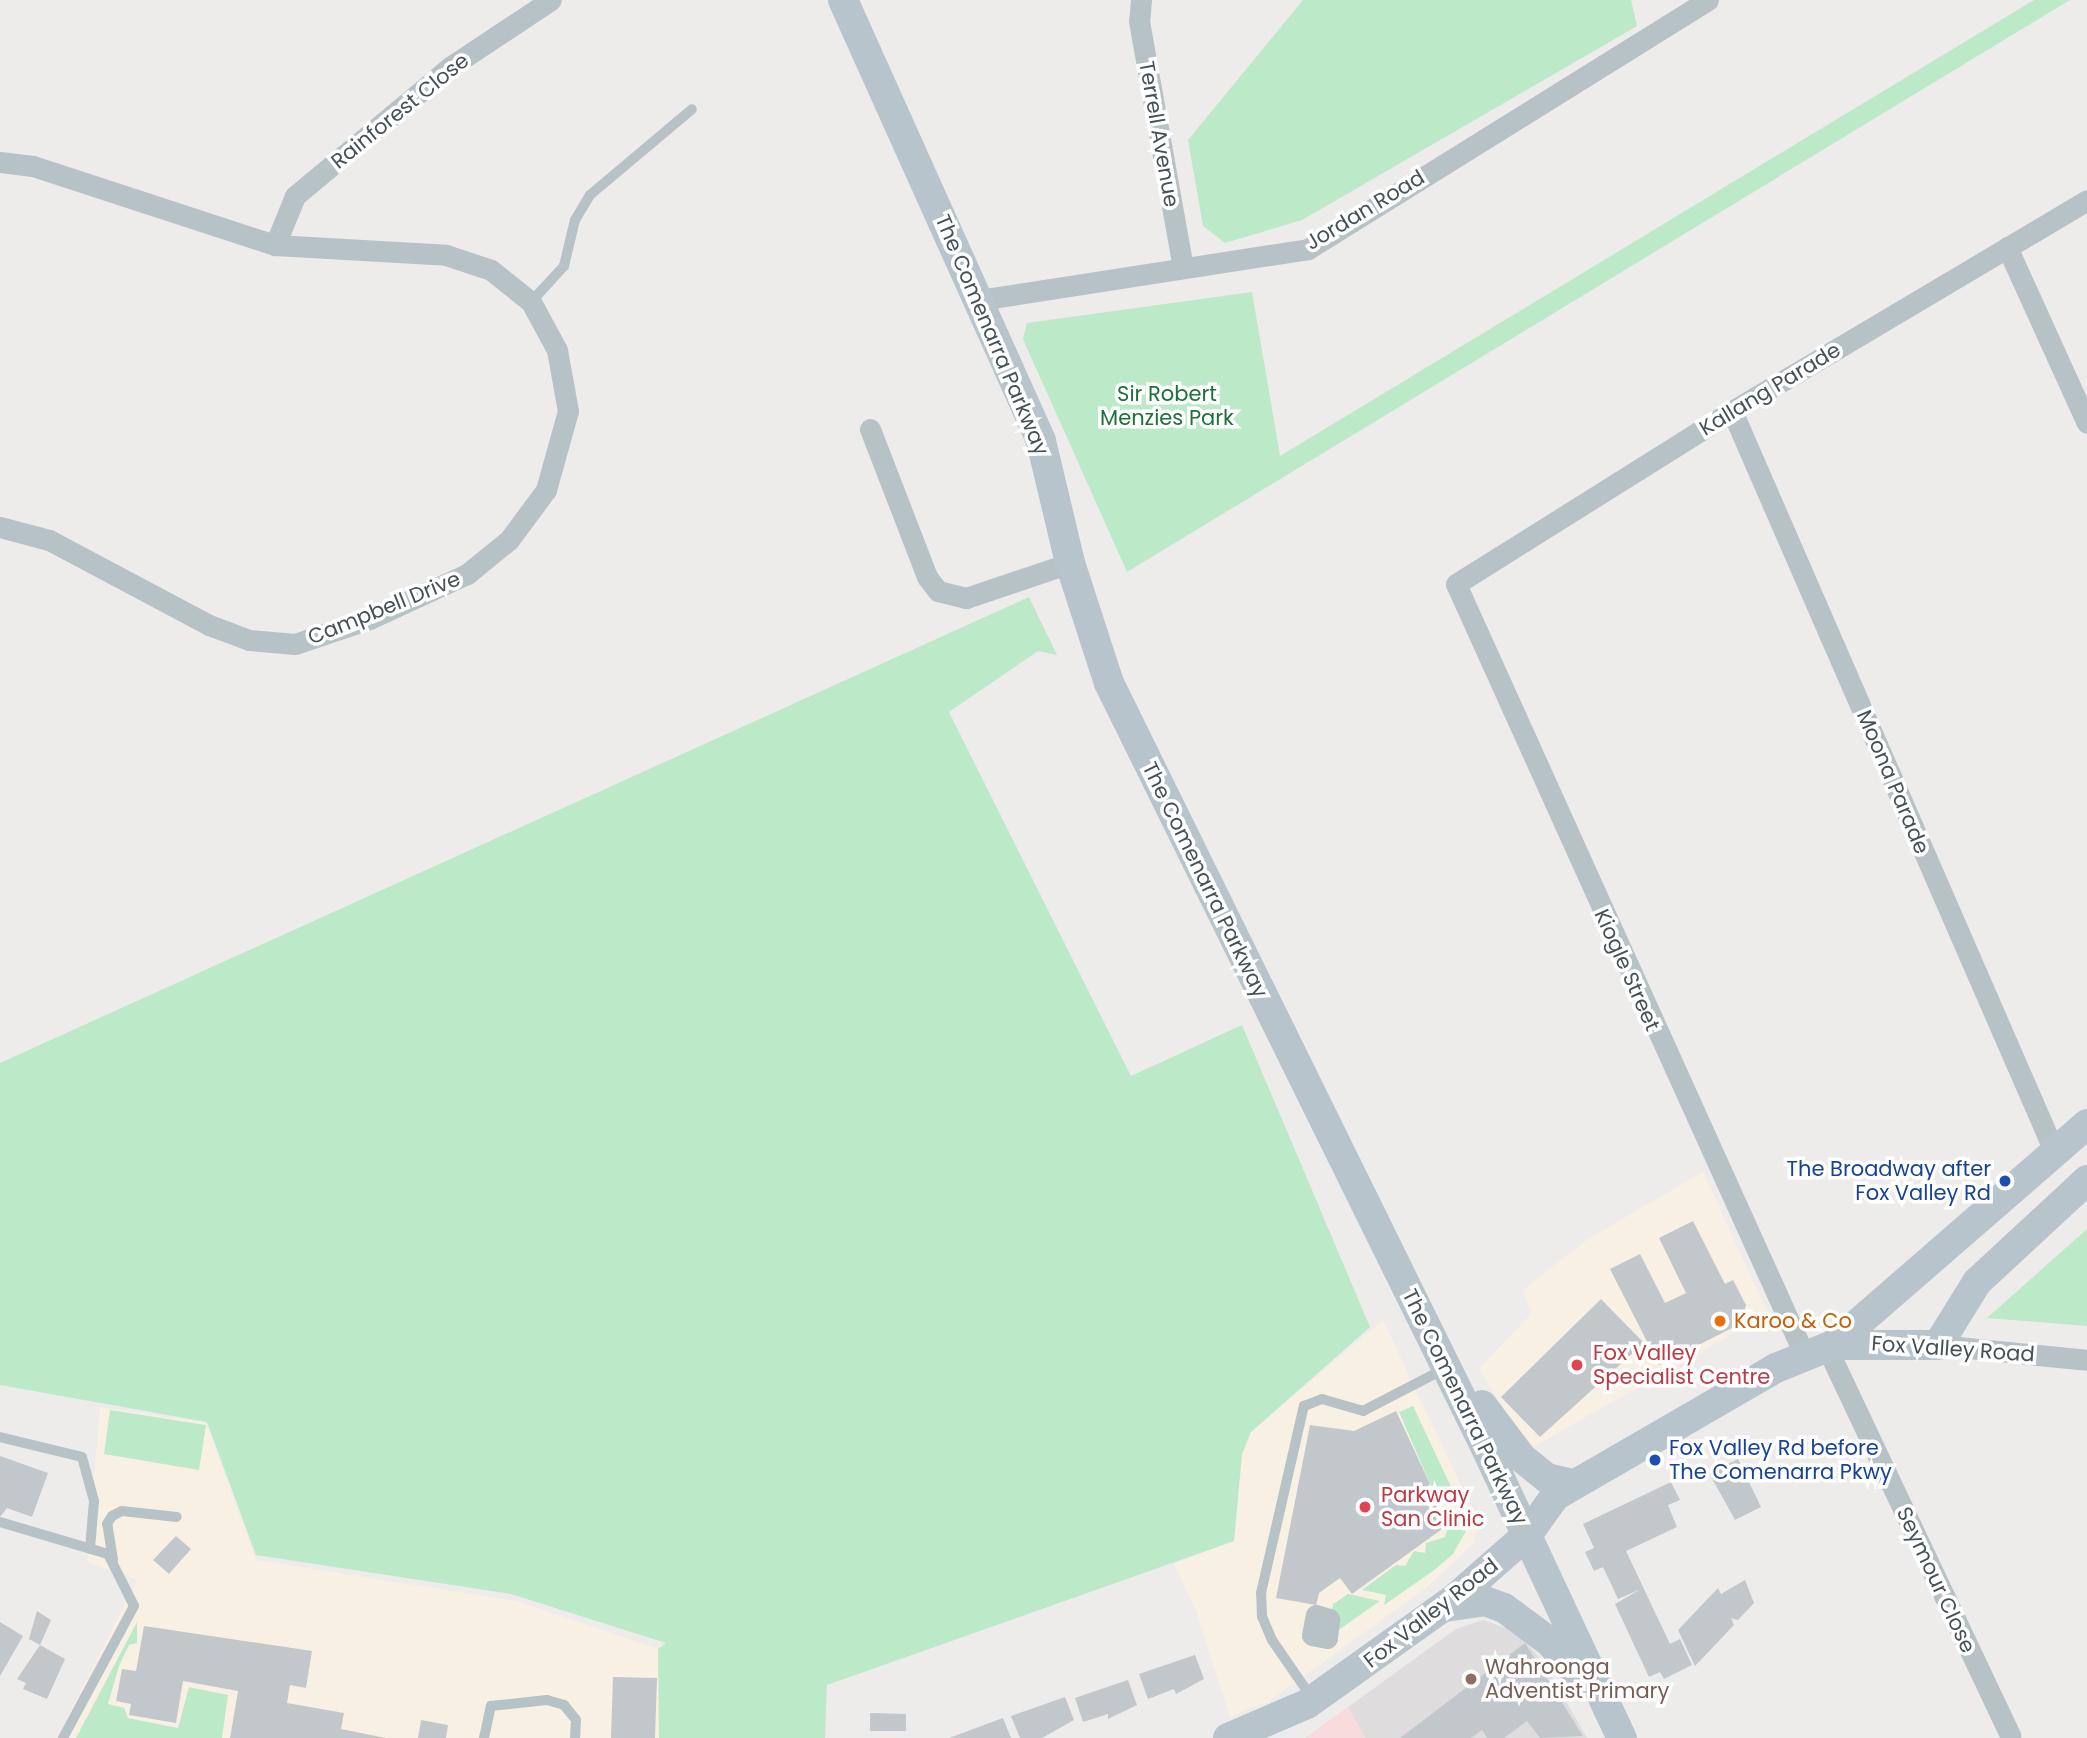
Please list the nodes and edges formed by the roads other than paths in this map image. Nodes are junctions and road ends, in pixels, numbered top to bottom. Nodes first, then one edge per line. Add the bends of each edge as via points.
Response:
1 (551, 0) edge
2 (843, 0) edge
3 (1141, 0) edge
4 (1707, 0) edge
5 (692, 109) dead end
6 (0, 162) edge
7 (2087, 200) edge
8 (275, 245) junction
9 (2007, 247) junction
10 (1184, 267) junction
11 (979, 300) junction
12 (531, 302) junction
13 (1732, 411) junction
14 (2087, 423) edge
15 (870, 429) dead end
16 (0, 527) edge
17 (1070, 563) junction
18 (1456, 584) joint
19 (2087, 1124) edge
20 (2055, 1153) junction
21 (2087, 1180) edge
22 (1430, 1331) junction
23 (1938, 1345) junction
24 (1821, 1349) junction
25 (2087, 1360) edge
26 (1446, 1368) junction
27 (0, 1437) edge
28 (1573, 1484) junction
29 (177, 1517) dead end
30 (0, 1522) edge
31 (1528, 1534) junction
32 (90, 1549) junction
33 (113, 1560) junction
34 (1442, 1608) junction
35 (1314, 1700) junction
36 (1618, 1730) edge
37 (1265, 1732) edge
38 (2010, 1736) dead end
39 (484, 1737) edge
40 (63, 1738) edge
41 (575, 1738) edge
42 (1228, 1738) edge

1 - 8 street, Rainforest Close via 450,67 295,196
2 - 11 main road, The Comenarra Parkway
3 - 10 street, Terrell Avenue via 1139,21
4 - 10 street, Jordan Road via 1308,248
5 - 12 lane via 590,195 575,220 564,266
6 - 8 street, Campbell Drive via 33,166
7 - 9 street, Kallang Parade
8 - 12 street, Campbell Drive via 446,255 491,270
9 - 13 street, Kallang Parade
9 - 14 street
10 - 11 street, Jordan Road
11 - 17 main road, The Comenarra Parkway via 1041,441
12 - 16 street, Campbell Drive via 557,350 568,411 546,490 509,540 467,574 369,619 295,644 248,640 49,540
13 - 18 street, Kallang Parade
13 - 20 street, Moona Parade
15 - 17 street via 926,577 939,591 966,598
17 - 22 main road, The Comenarra Parkway via 1109,683
18 - 24 street, Kiogle Street
19 - 20 main road
20 - 24 main road
21 - 23 main road via 1977,1282
22 - 26 main road, The Comenarra Parkway
22 - 28 main road via 1511,1447 1547,1478
23 - 24 main road, Fox Valley Road
23 - 25 street, Fox Valley Road
24 - 28 main road, Fox Valley Road
24 - 38 street, Seymour Close
26 - 31 main road, The Comenarra Parkway
26 - 35 lane via 1363,1410 1322,1399 1304,1406 1261,1592 1262,1617
27 - 32 lane via 82,1457 94,1502
28 - 31 main road, Fox Valley Road via 1555,1496
29 - 33 lane via 122,1511 112,1516 107,1524
30 - 32 lane
31 - 34 main road, Fox Valley Road
31 - 36 main road, The Comenarra Parkway
32 - 33 lane
33 - 40 lane via 134,1606
34 - 35 main road, Fox Valley Road
34 - 36 main road via 1485,1601 1524,1620 1575,1670
35 - 37 main road, Fox Valley Road
37 - 42 main road, Fox Valley Road
39 - 41 lane via 484,1717 491,1706 547,1700 564,1705 576,1720

